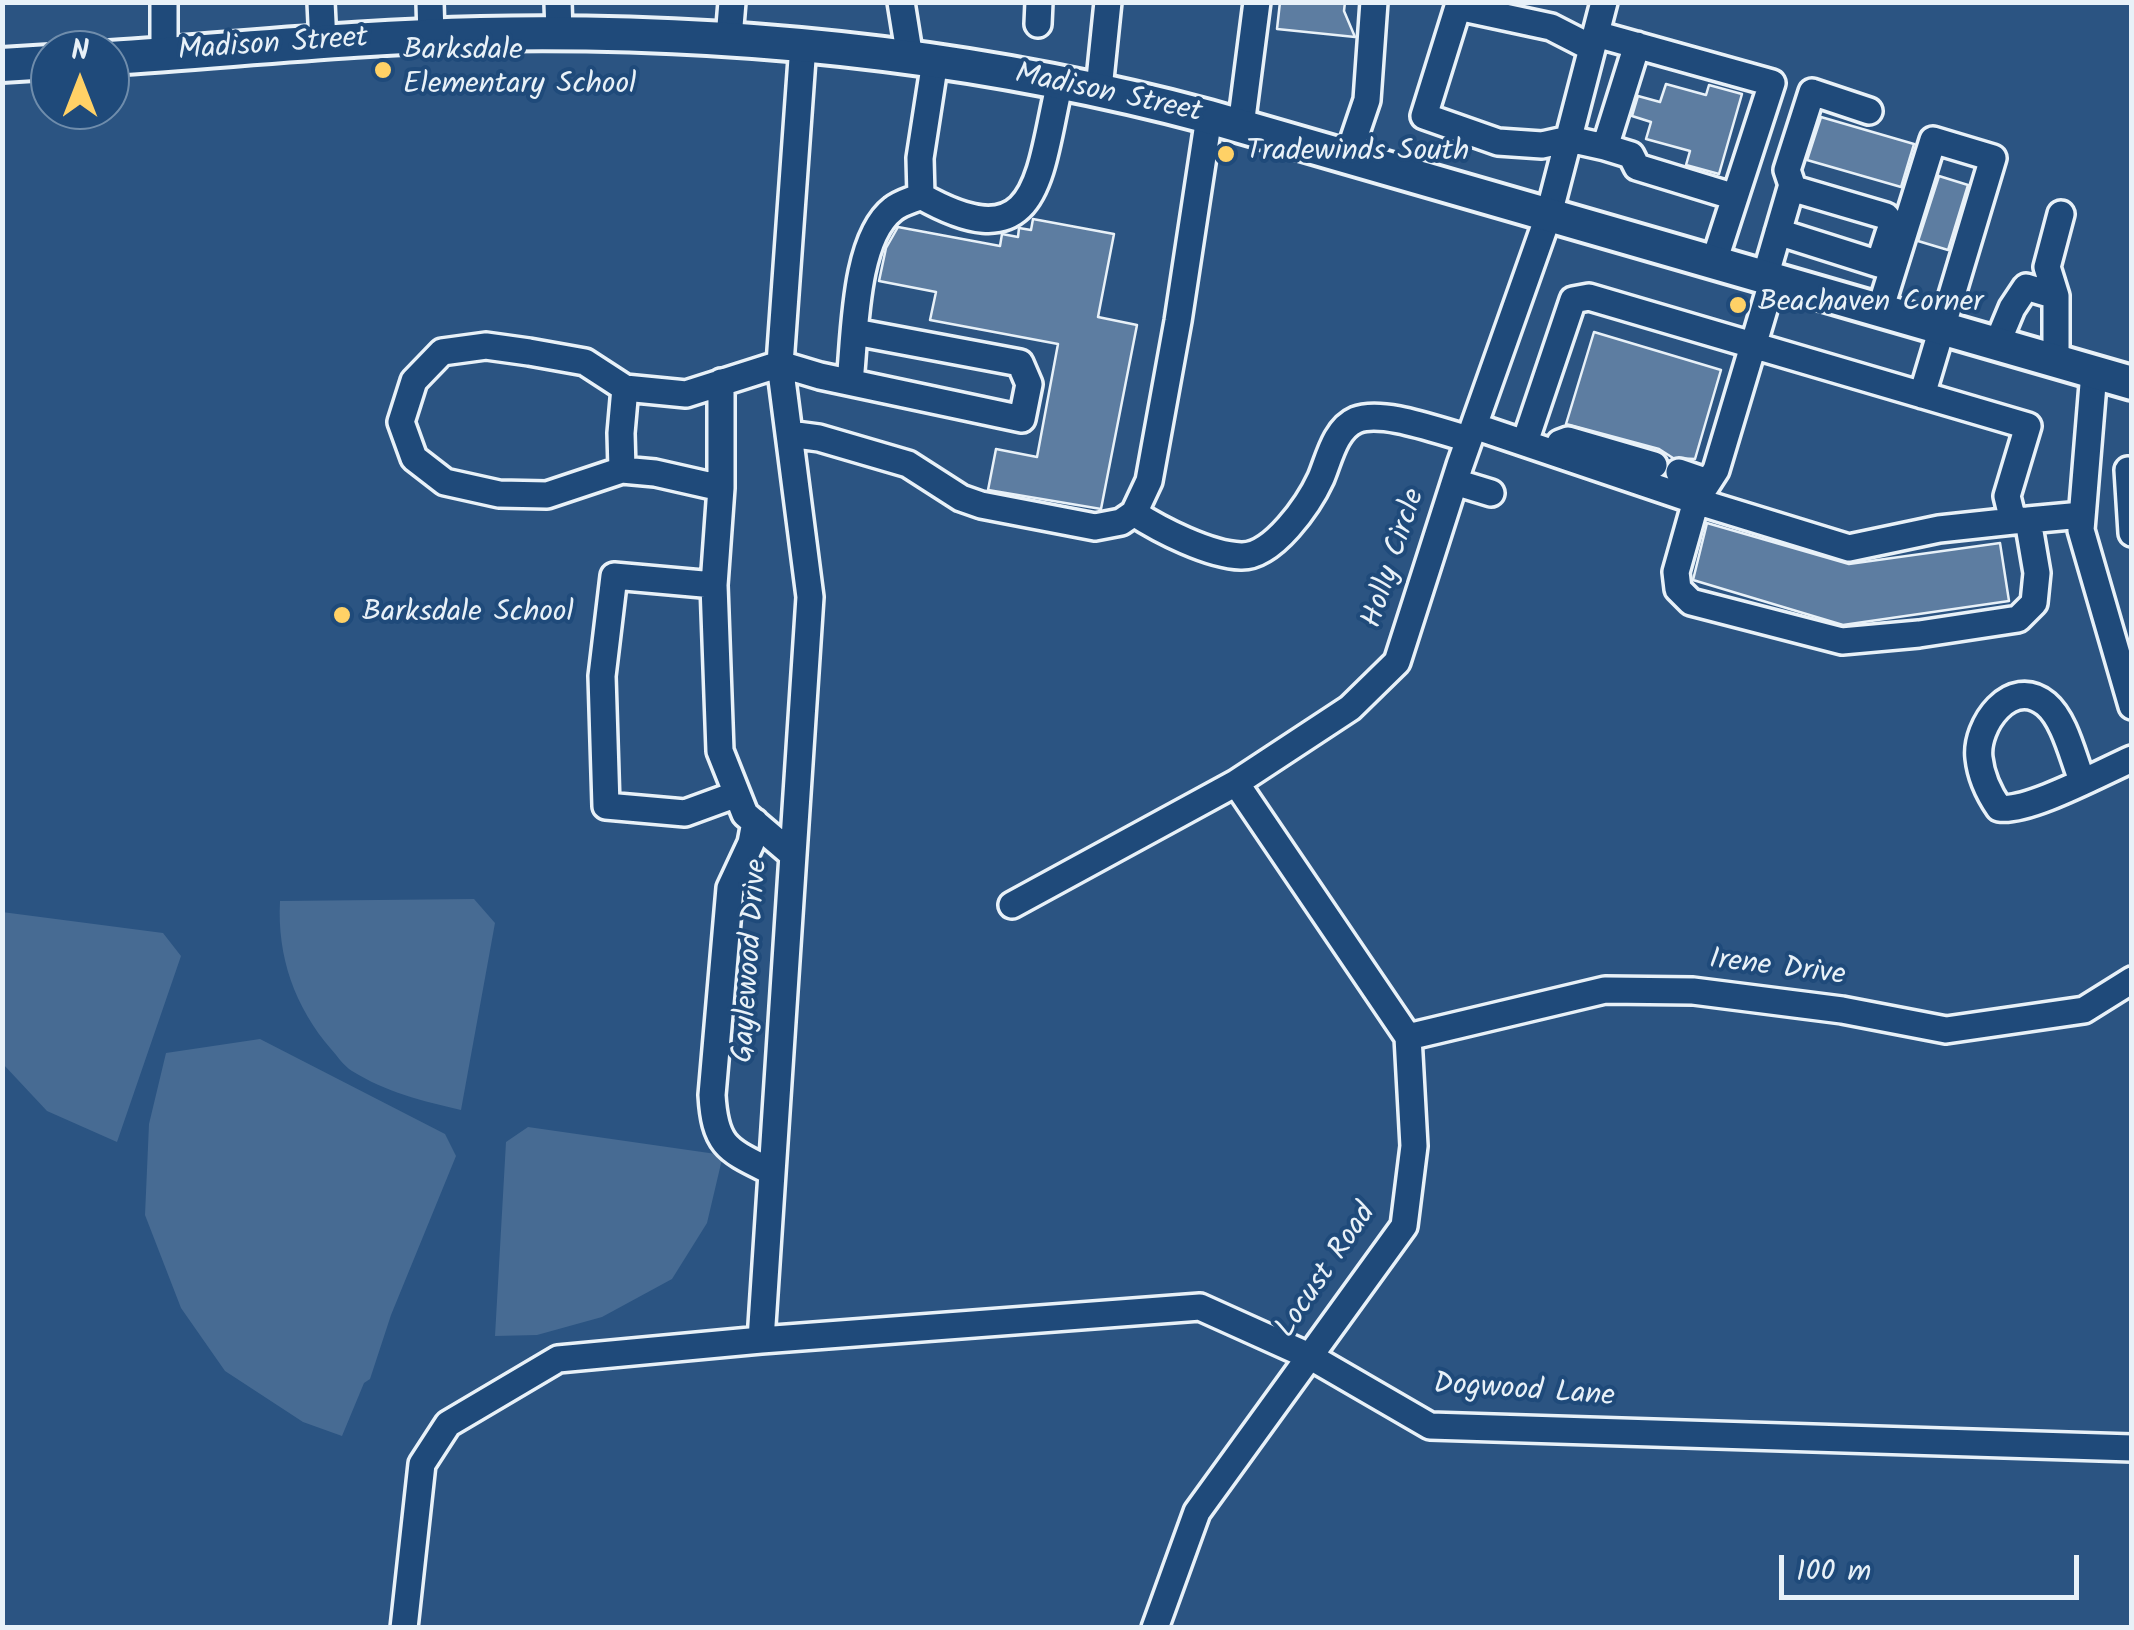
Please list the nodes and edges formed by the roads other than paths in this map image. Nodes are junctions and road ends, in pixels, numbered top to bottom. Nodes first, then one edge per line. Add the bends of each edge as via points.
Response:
1 (164, 2) edge
2 (321, 2) edge
3 (430, 2) edge
4 (732, 2) edge
5 (901, 2) edge
6 (1108, 2) edge
7 (1256, 2) edge
8 (1374, 2) edge
9 (1604, 2) edge
10 (559, 18) edge
11 (431, 36) junction
12 (729, 38) junction
13 (1594, 41) junction
14 (323, 43) junction
15 (1637, 45) junction
16 (803, 46) junction
17 (164, 54) junction
18 (130, 57) edge
19 (923, 59) junction
20 (30, 63) edge
21 (2, 65) edge
22 (1060, 82) junction
23 (1099, 89) junction
24 (1870, 111) dead end
25 (1209, 117) junction
26 (1241, 126) junction
27 (1569, 139) junction
28 (1605, 147) junction
29 (1348, 156) junction
30 (1793, 188) junction
31 (921, 196) junction
32 (1735, 197) junction
33 (1549, 214) junction
34 (2061, 214) dead end
35 (1898, 226) junction
36 (1778, 232) junction
37 (1714, 262) junction
38 (1769, 278) junction
39 (2056, 296) junction
40 (1880, 310) junction
41 (1942, 328) junction
42 (856, 332) junction
43 (1997, 344) junction
44 (1750, 346) junction
45 (2056, 361) junction
46 (780, 364) junction
47 (2094, 372) junction
48 (721, 382) junction
49 (850, 382) junction
50 (2132, 383) edge
51 (625, 388) junction
52 (1922, 395) junction
53 (1472, 432) junction
54 (789, 434) junction
55 (1533, 445) junction
56 (2087, 457) junction
57 (622, 470) junction
58 (2130, 470) edge
59 (1454, 482) junction
60 (720, 488) junction
61 (1702, 492) junction
62 (1491, 493) dead end
63 (1134, 512) junction
64 (2082, 515) junction
65 (2020, 521) junction
66 (2132, 533) edge
67 (714, 586) junction
68 (2122, 648) edge
69 (2132, 706) edge
70 (2132, 758) edge
71 (2082, 780) junction
72 (1236, 782) junction
73 (737, 794) junction
74 (755, 822) junction
75 (793, 855) junction
76 (1012, 904) dead end
77 (2132, 980) edge
78 (1408, 1037) junction
79 (772, 1172) junction
80 (761, 1340) junction
81 (1311, 1357) junction
82 (2132, 1448) edge
83 (404, 1628) edge
84 (1155, 1628) edge

1 - 17 street
2 - 14 street
3 - 11 street
4 - 12 street
5 - 19 street
6 - 23 street
7 - 26 street
8 - 29 street via 1367,100
9 - 13 street, Holly Circle
10 - 11 main road, Madison Street
10 - 12 main road, Madison Street
11 - 14 main road, Madison Street
12 - 16 main road, Madison Street
13 - 15 street
13 - 27 street, Holly Circle
13 - 27 street via 1458,7 1424,116 1498,142
14 - 17 main road, Madison Street
15 - 28 street
15 - 32 street via 1772,83
16 - 19 main road, Madison Street
16 - 46 street, Gaylewood Drive
17 - 18 main road, Madison Street
19 - 22 main road, Madison Street
19 - 31 street
20 - 21 main road
22 - 23 main road, Madison Street
22 - 31 street via 1035,190 1019,212 990,220 949,212
23 - 25 main road, Madison Street
24 - 30 street via 1812,92 1787,170
25 - 26 main road, Madison Street
25 - 63 street via 1149,481
26 - 29 main road, Madison Street
27 - 28 street
27 - 33 street, Holly Circle
28 - 32 street via 1631,155 1637,168
29 - 33 main road, Madison Street
30 - 35 street via 1886,216
30 - 36 street
31 - 42 street via 893,209 878,226 864,263
32 - 37 street
33 - 37 main road, Madison Street
33 - 53 street, Holly Circle
34 - 39 street via 2047,267
35 - 36 street via 1880,264
35 - 40 street
35 - 41 street via 1933,140 1993,158
36 - 38 street
37 - 38 main road, Madison Street
38 - 40 main road, Madison Street
38 - 44 street
39 - 43 street via 2026,287
39 - 45 street
40 - 41 main road, Madison Street
41 - 43 main road, Madison Street
41 - 52 street
42 - 49 street
42 - 49 street via 1020,363 1028,384 1022,420
43 - 45 main road, Madison Street
44 - 52 street
44 - 55 street via 1588,297 1573,300
44 - 61 street via 1716,470
45 - 47 main road, Madison Street
46 - 48 street
46 - 49 street
46 - 54 street, Gaylewood Drive
47 - 50 main road, Madison Street
47 - 56 street
48 - 51 street via 686,394
48 - 60 street
51 - 57 street
51 - 57 street via 584,362 486,346 442,352 414,381 401,422 414,458 445,482 499,494 547,495
52 - 65 street via 2028,426 2007,496
53 - 55 street
53 - 59 street, Holly Circle
53 - 63 street via 1378,416 1346,426 1294,522 1242,556 1164,532
54 - 63 street via 908,464 980,504 1095,527
54 - 75 street, Gaylewood Drive via 810,597
55 - 61 street
55 - 61 street via 1568,440 1667,468
56 - 58 street
56 - 64 street
57 - 60 street
58 - 66 street
59 - 62 street
59 - 72 street, Holly Circle via 1396,662 1350,708
60 - 67 street
61 - 65 street via 1849,548
61 - 65 street via 1676,572 1678,590 1692,602 1842,641 2018,619 2034,602 2037,573
64 - 65 street
64 - 68 street via 2081,530
67 - 73 street via 720,751
67 - 73 street via 614,576 602,676 606,806 685,813
68 - 69 street
70 - 71 street
71 - 71 street via 2012,810 1999,808 1978,757 1987,718 2016,698 2045,703
72 - 76 street, Holly Circle
72 - 78 street
73 - 74 street
74 - 75 street
74 - 79 street via 730,888 712,1111 714,1127 734,1153
75 - 79 street, Gaylewood Drive
77 - 78 street, Irene Drive via 2084,1010 1946,1030 1693,991 1605,990
78 - 81 street, Locust Road via 1414,1146 1404,1226
79 - 80 street, Gaylewood Drive
80 - 81 street, Dogwood Lane via 1200,1307
80 - 83 street via 558,1359 448,1424 422,1464
81 - 82 street, Dogwood Lane via 1430,1426
81 - 84 street, Locust Road via 1197,1512

